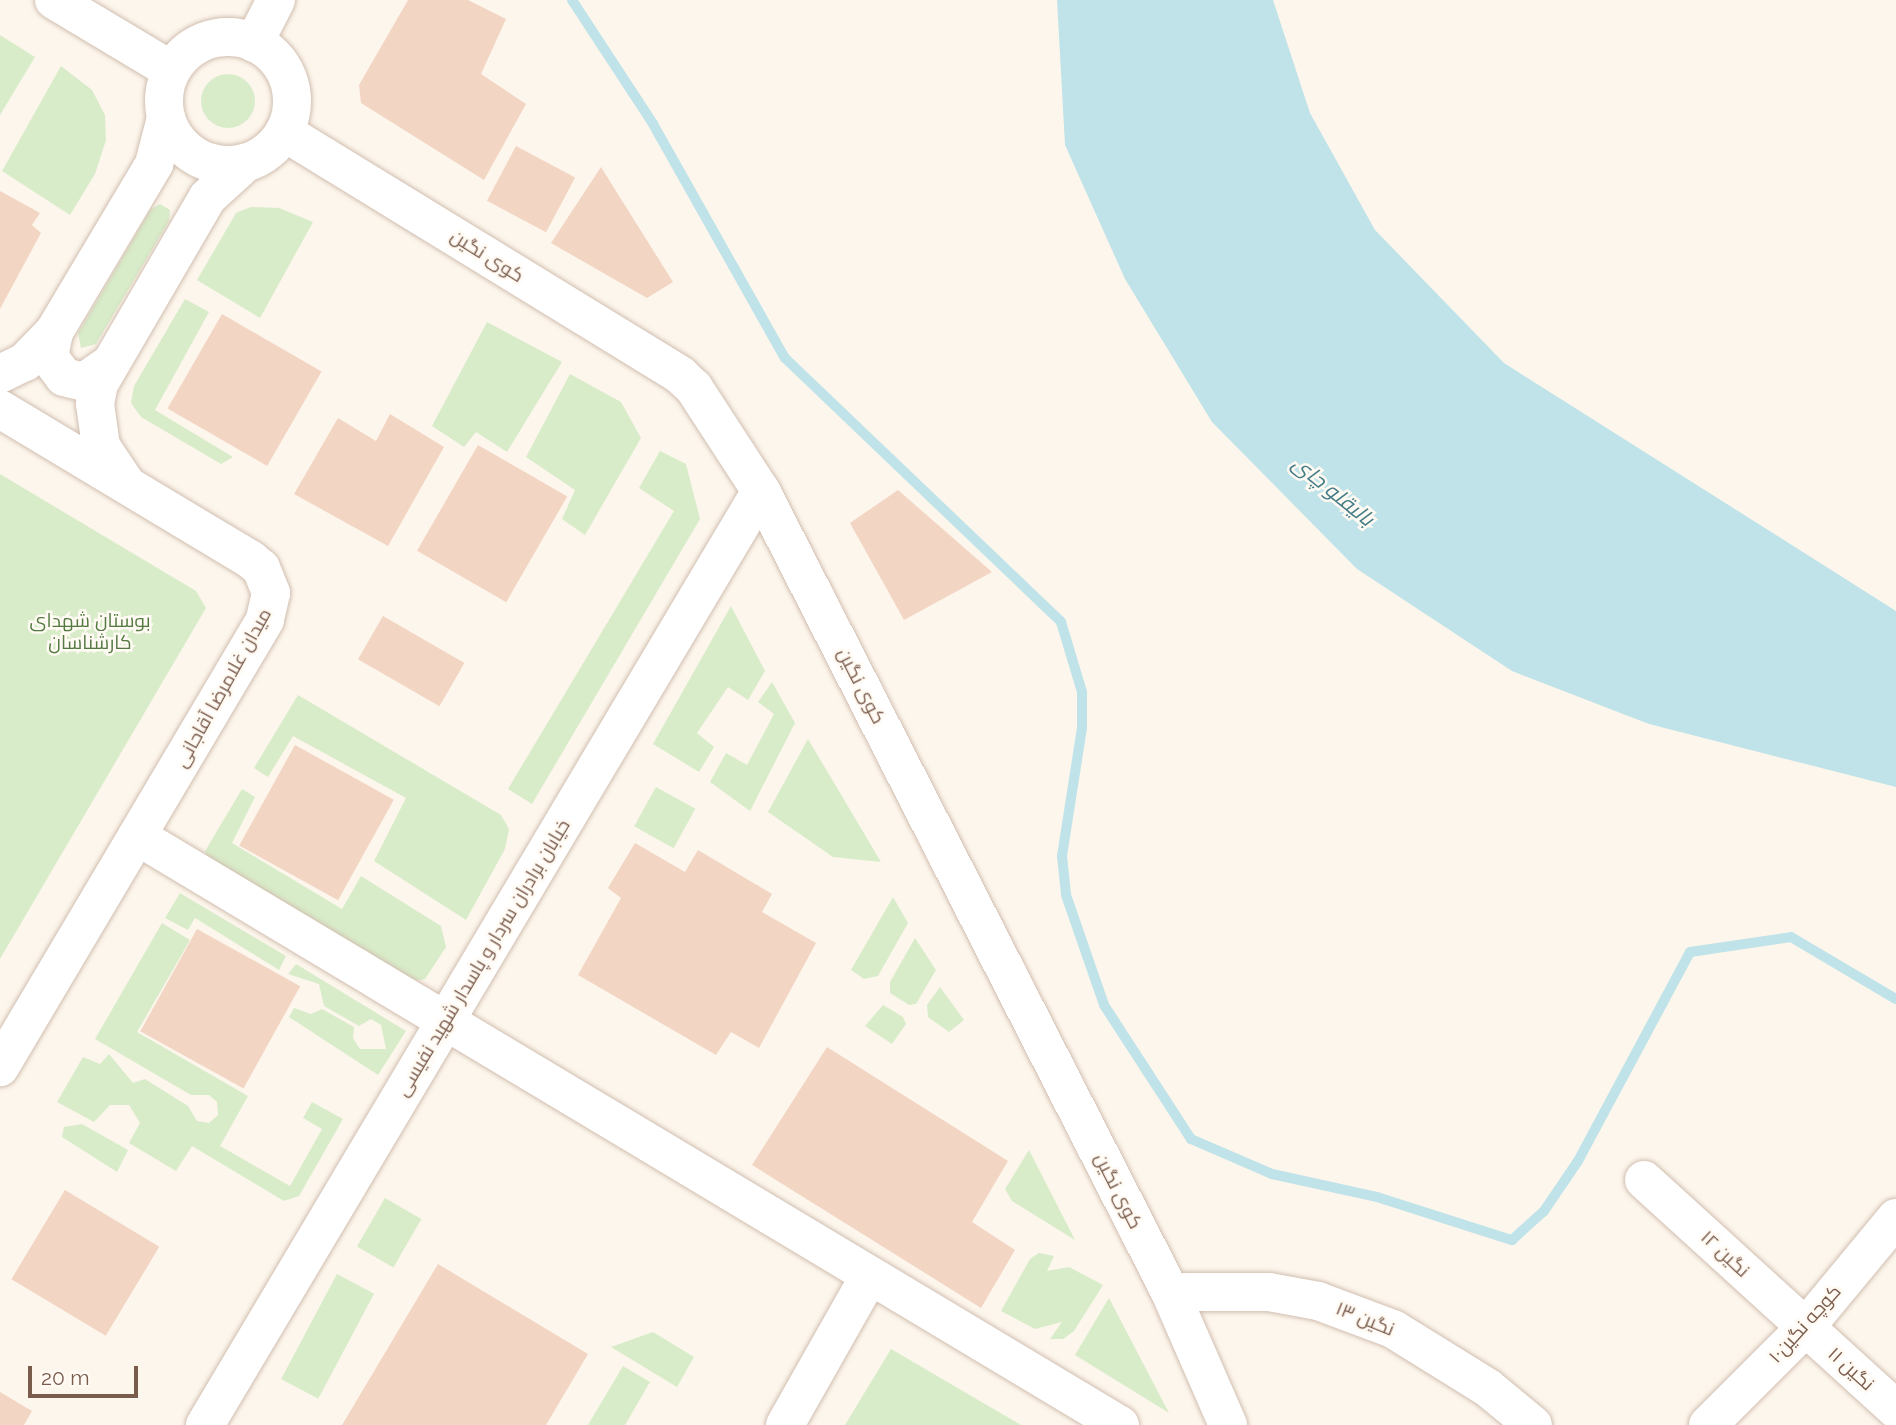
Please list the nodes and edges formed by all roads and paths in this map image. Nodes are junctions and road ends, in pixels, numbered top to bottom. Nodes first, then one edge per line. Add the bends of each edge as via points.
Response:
1 (54, 0) edge
2 (276, 0) edge
3 (254, 43) junction
4 (171, 70) junction
5 (166, 118) junction
6 (284, 132) junction
7 (244, 164) junction
8 (54, 332) junction
9 (108, 365) junction
10 (0, 374) edge
11 (0, 410) edge
12 (761, 491) junction
13 (141, 494) junction
14 (137, 836) junction
15 (445, 1021) junction
16 (0, 1067) edge
17 (1644, 1180) dead end
18 (1896, 1218) edge
19 (870, 1275) junction
20 (1170, 1293) junction
21 (1805, 1328) junction
22 (1896, 1409) edge
23 (205, 1425) edge
24 (785, 1425) edge
25 (1120, 1425) edge
26 (1228, 1425) edge
27 (1533, 1425) edge
28 (1708, 1425) edge

1 - 4 street
2 - 3 street
3 - 4 street via 229,37 212,39 195,46
3 - 6 street via 276,59 290,85 292,101
4 - 5 street via 164,94
5 - 7 street via 179,144 201,160 227,166
5 - 8 street via 154,164
6 - 7 street via 260,157
6 - 12 street, کوی نگین via 680,375 694,388
7 - 9 street via 208,197
8 - 9 street via 49,357 64,377 83,382
8 - 10 street via 24,362
9 - 13 street via 95,404 98,436 110,465
11 - 13 street, میدان غلامرضا آقاجانی
12 - 15 street, خیابان برادران سردار و پاسدار شهید نفیسی
12 - 20 street, کوی نگین
13 - 14 street, میدان غلامرضا آقاجانی via 251,560 261,568 271,593 265,620
14 - 15 street
14 - 16 street, میدان غلامرضا آقاجانی
15 - 19 street
15 - 23 street, خیابان برادران سردار و پاسدار شهید نفیسی
17 - 21 street, نگین ۱۲
18 - 21 street, کوچه نگین۱۰
19 - 24 street
19 - 25 street
20 - 26 street, کوی نگین
20 - 27 street, نگین ۱۳ via 1269,1292 1318,1300 1393,1329 1488,1388
21 - 22 street, نگین ۱۱
21 - 28 street, کوچه نگین۱۰

